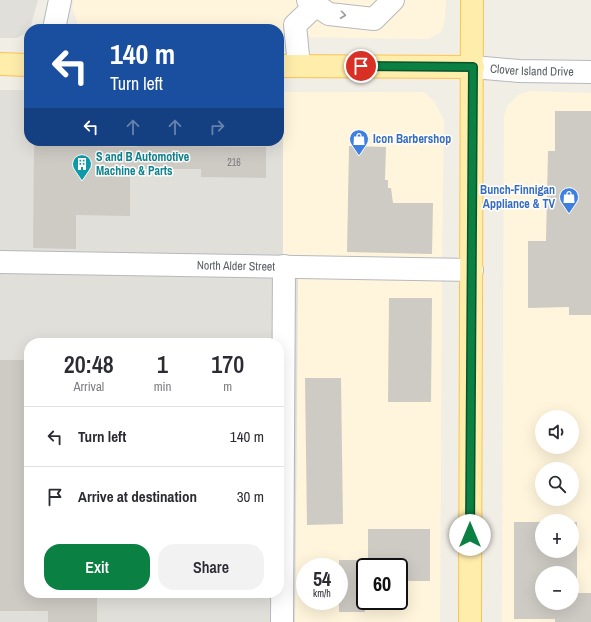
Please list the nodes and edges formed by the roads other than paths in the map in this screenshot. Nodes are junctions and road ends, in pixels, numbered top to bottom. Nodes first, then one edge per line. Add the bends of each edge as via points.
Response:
1 (60, 0) edge
2 (393, 0) edge
3 (472, 0) edge
4 (312, 2) edge
5 (55, 24) edge
6 (0, 64) edge
7 (24, 64) edge
8 (289, 66) edge
9 (473, 67) junction
10 (591, 72) edge
11 (0, 262) edge
12 (284, 266) junction
13 (472, 270) junction
14 (284, 338) edge
15 (282, 598) edge
16 (282, 622) edge
17 (470, 622) edge

1 - 5 street
4 -> 2 street via 329,14 374,19
3 - 9 main road
4 - 8 street via 295,25
6 - 7 main road
8 - 9 main road
9 - 10 street, Clover Island Drive via 520,71
9 - 13 main road
11 - 12 street, North Alder Street
12 - 13 street, North Alder Street
12 - 14 street
13 - 17 main road
15 - 16 street

